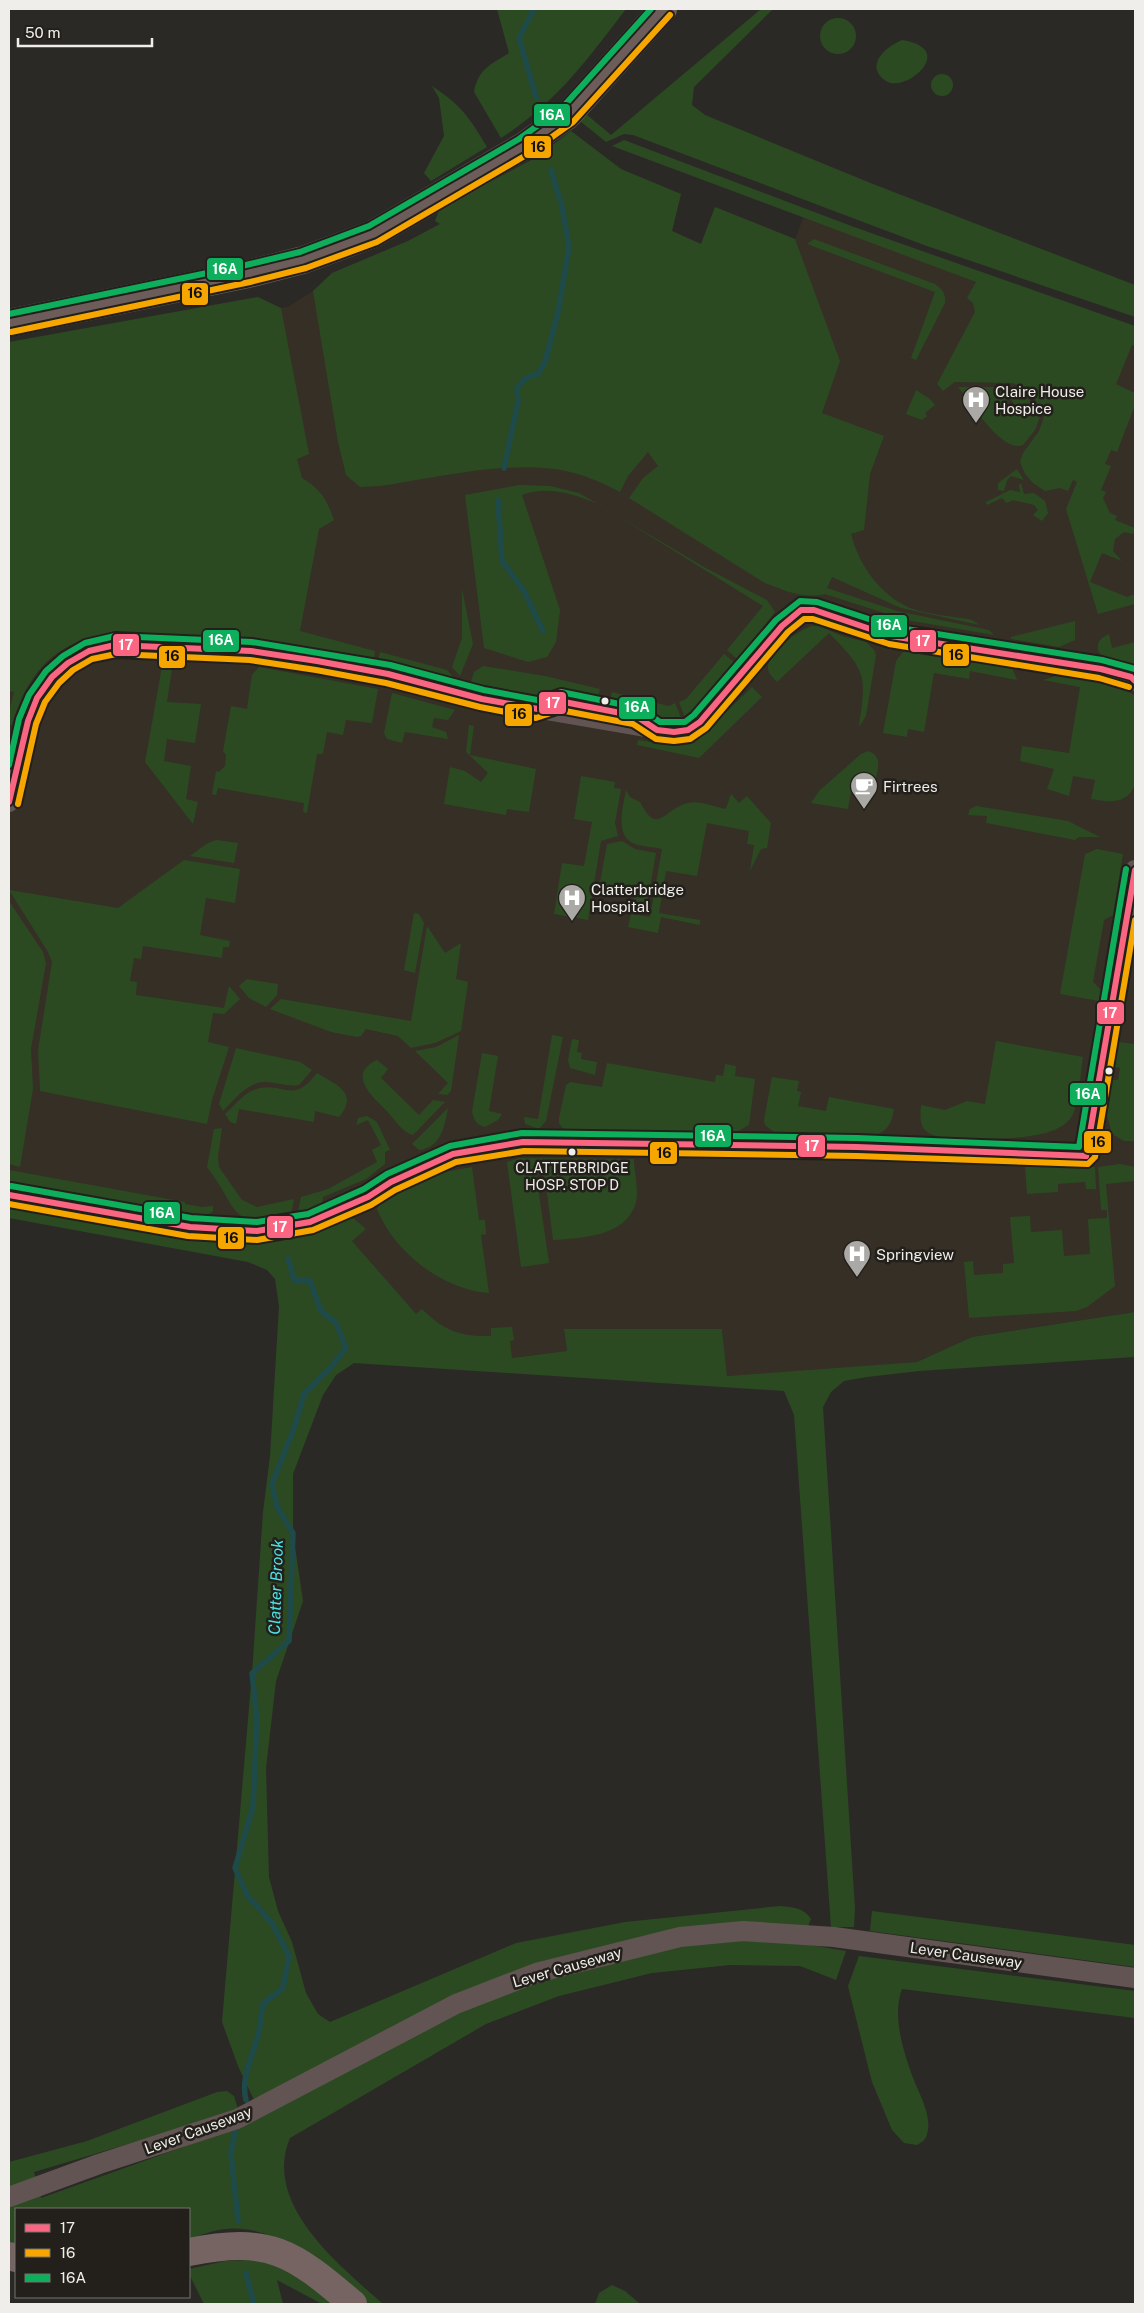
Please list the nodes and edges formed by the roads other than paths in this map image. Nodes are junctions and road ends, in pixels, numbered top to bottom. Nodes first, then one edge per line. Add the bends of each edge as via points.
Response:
1 (663, 9) edge
2 (9, 323) edge
3 (1135, 681) edge
4 (9, 802) edge
5 (1135, 870) edge
6 (9, 1195) edge
7 (1135, 1978) edge
8 (9, 2197) edge
9 (190, 2252) edge
10 (353, 2304) edge

1 - 2 main road via 577,107 562,119 524,146 373,234 303,260
3 - 4 street via 1101,669 891,636 814,610 800,610 782,626 700,722 688,730 674,732 482,699 388,674 317,661 251,651 115,645 89,651 68,663 52,677 37,698 28,721
5 - 6 street via 1086,1156 857,1147 508,1144 453,1154 310,1222 257,1231 190,1227
7 - 8 street, Lever Causeway via 834,1937 743,1932 680,1937 528,1976 456,2004 237,2119
9 - 10 main road via 246,2245 267,2248 315,2272

